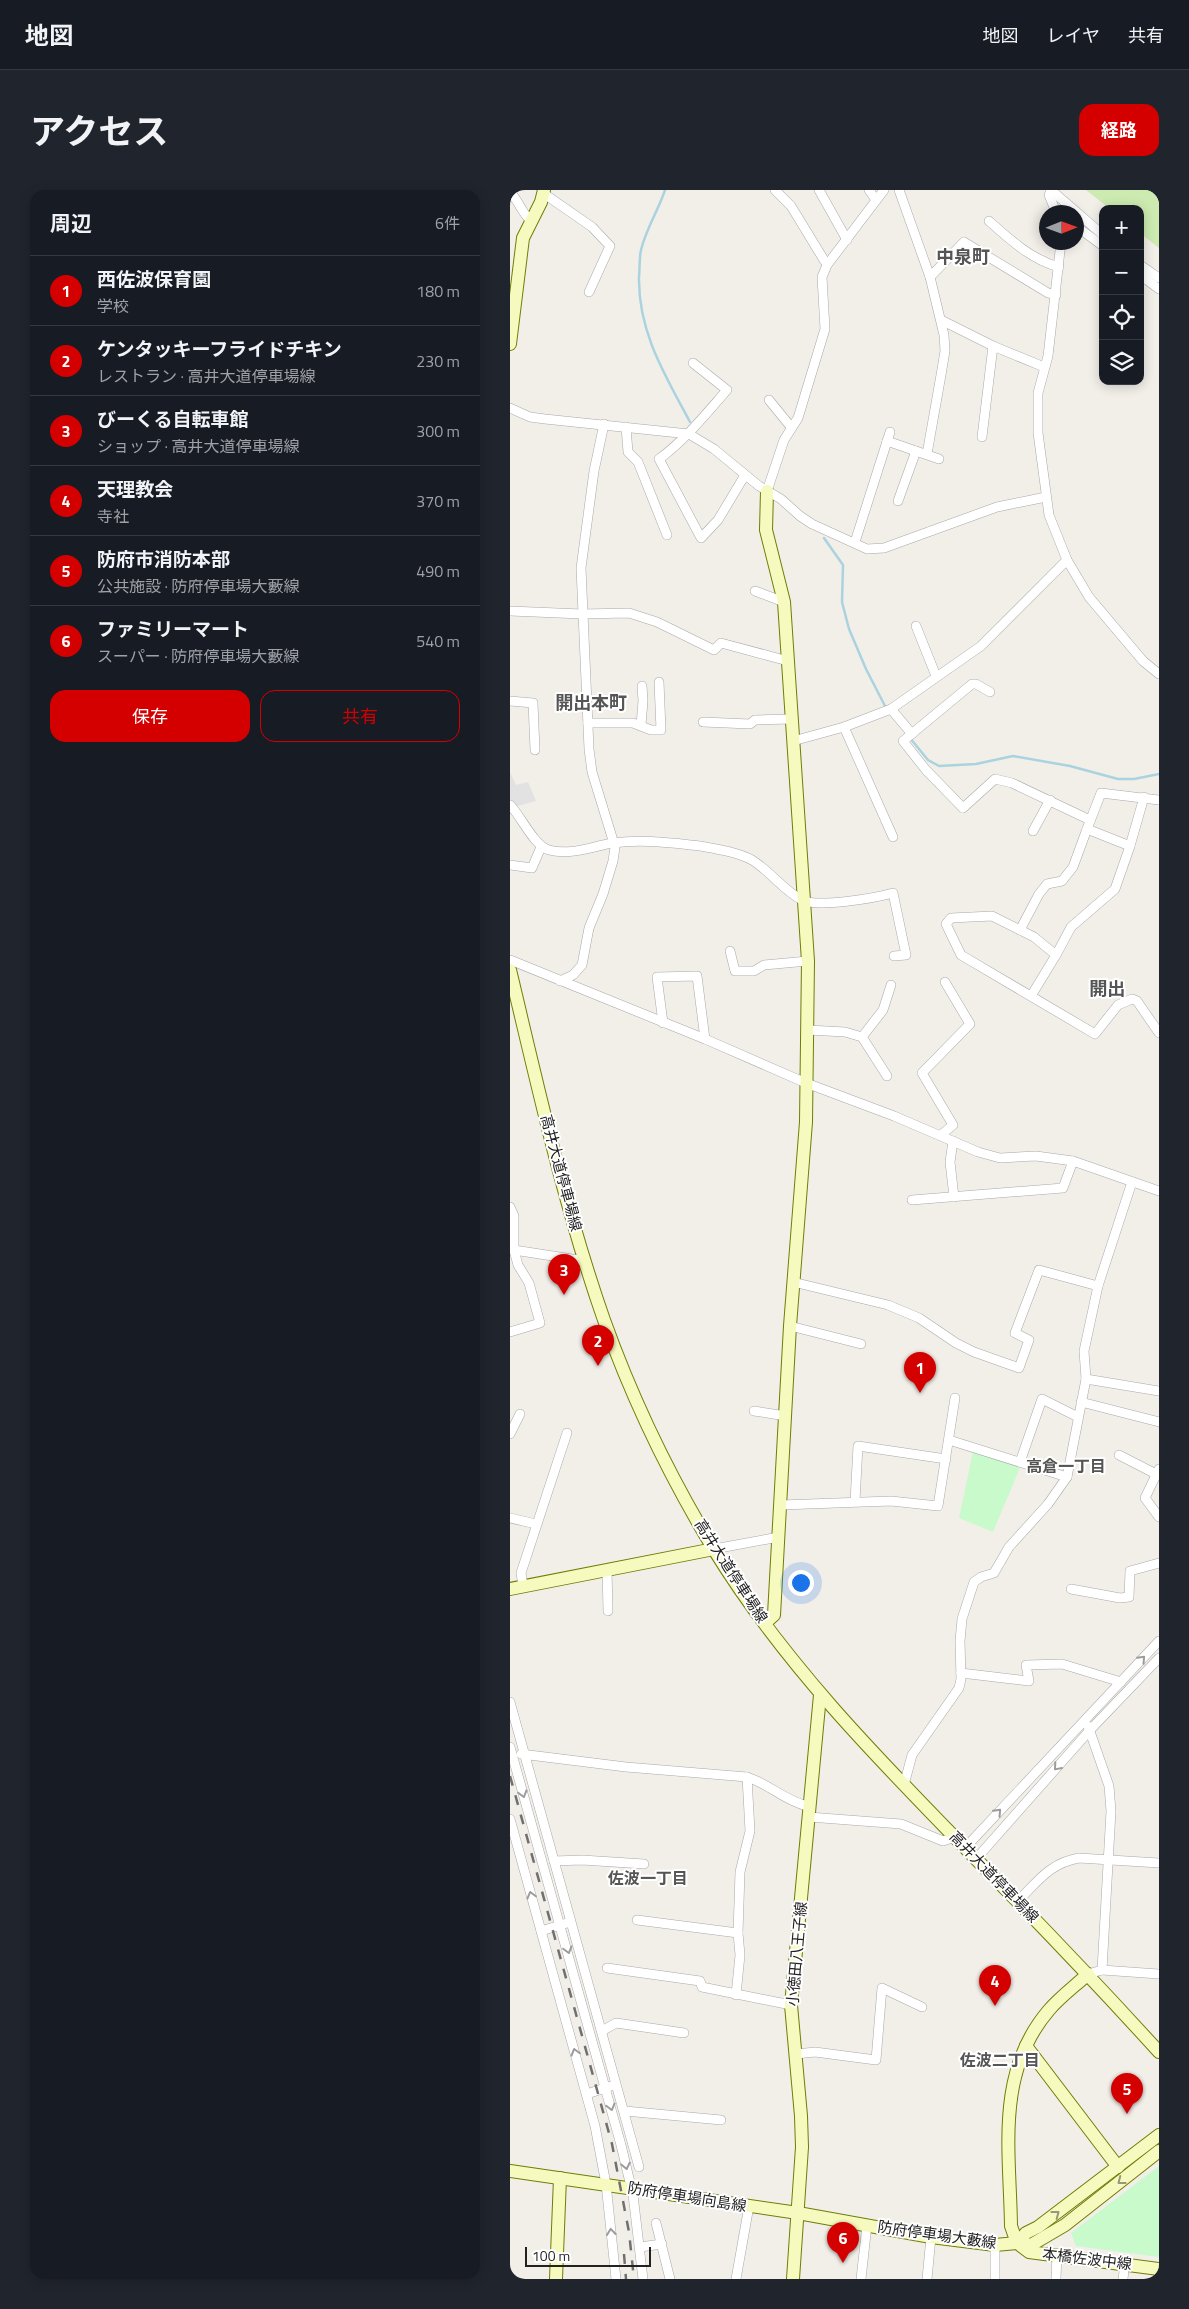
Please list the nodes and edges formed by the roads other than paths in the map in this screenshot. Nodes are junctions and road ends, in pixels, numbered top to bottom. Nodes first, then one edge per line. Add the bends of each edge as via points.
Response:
1 (775, 190) edge
2 (819, 190) edge
3 (869, 190) edge
4 (884, 190) edge
5 (899, 190) edge
6 (1051, 190) edge
7 (510, 192) edge
8 (544, 192) edge
9 (876, 200) junction
10 (1053, 205) edge
11 (531, 221) junction
12 (988, 221) dead end
13 (1084, 232) edge
14 (1099, 232) edge
15 (846, 240) junction
16 (1099, 243) edge
17 (1060, 250) edge
18 (827, 265) junction
19 (1059, 267) junction
20 (1144, 268) edge
21 (930, 276) junction
22 (1144, 278) edge
23 (1159, 278) edge
24 (1159, 289) edge
25 (588, 292) dead end
26 (1056, 295) junction
27 (941, 320) junction
28 (510, 344) edge
29 (993, 346) junction
30 (693, 363) dead end
31 (1044, 367) junction
32 (769, 400) dead end
33 (510, 408) edge
34 (604, 424) junction
35 (626, 427) junction
36 (792, 427) junction
37 (689, 434) junction
38 (982, 438) dead end
39 (916, 451) junction
40 (927, 454) junction
41 (939, 459) dead end
42 (745, 475) junction
43 (767, 491) junction
44 (903, 496) dead end
45 (1046, 498) junction
46 (667, 535) dead end
47 (855, 542) junction
48 (1067, 560) junction
49 (755, 592) dead end
50 (784, 602) junction
51 (510, 612) edge
52 (582, 614) junction
53 (916, 626) dead end
54 (788, 661) junction
55 (1159, 674) edge
56 (936, 676) junction
57 (659, 682) dead end
58 (642, 686) dead end
59 (990, 692) dead end
60 (510, 700) edge
61 (892, 709) junction
62 (791, 719) junction
63 (704, 722) dead end
64 (588, 723) junction
65 (640, 725) junction
66 (844, 727) junction
67 (912, 734) junction
68 (793, 741) junction
69 (535, 750) dead end
70 (1144, 797) junction
71 (1050, 800) junction
72 (1159, 800) edge
73 (510, 805) edge
74 (1089, 824) junction
75 (1033, 830) dead end
76 (893, 837) dead end
77 (614, 843) junction
78 (1130, 846) junction
79 (541, 847) junction
80 (510, 865) edge
81 (803, 901) junction
82 (1020, 930) junction
83 (730, 951) dead end
84 (1056, 955) junction
85 (894, 956) dead end
86 (510, 960) edge
87 (808, 961) junction
88 (510, 970) edge
89 (560, 981) junction
90 (945, 982) dead end
91 (890, 985) dead end
92 (1031, 996) junction
93 (663, 1024) junction
94 (808, 1030) junction
95 (1159, 1033) edge
96 (862, 1038) junction
97 (705, 1039) junction
98 (887, 1076) dead end
99 (806, 1083) junction
100 (941, 1135) junction
101 (953, 1141) junction
102 (1072, 1161) junction
103 (1132, 1182) junction
104 (1159, 1191) edge
105 (954, 1197) junction
106 (912, 1200) dead end
107 (510, 1207) edge
108 (514, 1250) junction
109 (585, 1261) junction
110 (793, 1282) junction
111 (1098, 1286) junction
112 (790, 1326) junction
113 (510, 1332) edge
114 (861, 1344) dead end
115 (1086, 1379) junction
116 (1159, 1391) edge
117 (955, 1398) dead end
118 (1081, 1402) junction
119 (754, 1411) dead end
120 (520, 1414) dead end
121 (786, 1416) junction
122 (1078, 1417) junction
123 (1159, 1422) edge
124 (567, 1433) dead end
125 (510, 1434) edge
126 (949, 1440) junction
127 (1119, 1455) dead end
128 (946, 1459) junction
129 (1020, 1462) junction
130 (1158, 1471) edge
131 (1067, 1476) junction
132 (855, 1501) junction
133 (781, 1505) junction
134 (1159, 1517) edge
135 (510, 1518) edge
136 (536, 1524) junction
137 (779, 1537) junction
138 (714, 1549) junction
139 (1159, 1563) edge
140 (608, 1570) junction
141 (523, 1586) junction
142 (510, 1589) edge
143 (1072, 1590) dead end
144 (608, 1611) dead end
145 (765, 1623) junction
146 (1159, 1641) edge
147 (1159, 1658) edge
148 (961, 1673) junction
149 (1120, 1682) junction
150 (820, 1695) junction
151 (510, 1702) edge
152 (1085, 1720) junction
153 (1090, 1730) junction
154 (510, 1750) edge
155 (524, 1755) junction
156 (747, 1777) junction
157 (904, 1785) junction
158 (809, 1812) junction
159 (510, 1819) edge
160 (955, 1837) junction
161 (965, 1848) junction
162 (976, 1859) junction
163 (1108, 1859) junction
164 (554, 1861) junction
165 (1159, 1863) edge
166 (644, 1864) dead end
167 (1018, 1902) junction
168 (637, 1920) dead end
169 (572, 1922) junction
170 (561, 1925) junction
171 (541, 1931) junction
172 (738, 1933) junction
173 (607, 1968) dead end
174 (1102, 1970) junction
175 (1088, 1974) junction
176 (1159, 1974) edge
177 (736, 1995) junction
178 (791, 2005) junction
179 (922, 2007) dead end
180 (602, 2031) junction
181 (684, 2033) dead end
182 (1026, 2046) junction
183 (1159, 2052) edge
184 (796, 2054) junction
185 (617, 2084) junction
186 (606, 2088) junction
187 (587, 2094) junction
188 (625, 2111) junction
189 (721, 2120) dead end
190 (1159, 2135) edge
191 (633, 2142) junction
192 (621, 2145) junction
193 (1159, 2150) edge
194 (639, 2167) dead end
195 (1118, 2167) junction
196 (510, 2171) edge
197 (560, 2178) junction
198 (606, 2184) junction
199 (630, 2188) junction
200 (748, 2206) junction
201 (798, 2213) junction
202 (656, 2223) dead end
203 (868, 2225) junction
204 (931, 2237) junction
205 (1017, 2243) junction
206 (662, 2244) junction
207 (996, 2245) junction
208 (640, 2247) junction
209 (1057, 2254) junction
210 (1125, 2263) junction
211 (1159, 2269) edge
212 (556, 2279) edge
213 (616, 2279) edge
214 (643, 2279) edge
215 (670, 2279) edge
216 (736, 2279) edge
217 (793, 2279) edge
218 (861, 2279) edge
219 (927, 2279) edge
220 (995, 2279) edge
221 (1056, 2279) edge
222 (1123, 2279) edge

1 - 18 street via 791,206
2 - 15 street
3 - 9 street
4 - 9 street
5 - 21 street
6 - 10 street via 1049,195
6 - 14 street
7 - 11 street via 517,199 522,213
8 - 11 street
8 - 25 street via 592,227 610,246
9 - 15 street
11 - 28 street via 523,238
12 - 19 street via 1016,244
13 - 16 street
15 - 18 street
17 - 19 street
18 - 36 street via 822,277 825,329 798,418
19 - 26 street
20 - 23 street
21 - 26 street via 964,242
21 - 27 street
22 - 24 street
26 - 31 street
27 - 29 street
27 - 40 street via 944,351
29 - 31 street
29 - 38 street
30 - 37 street via 727,390
31 - 45 street via 1038,393 1038,433
32 - 36 street
33 - 34 street via 530,417
34 - 35 street
34 - 52 street via 581,568
35 - 37 street
35 - 46 street via 628,452 638,462
36 - 43 street via 784,440
37 - 42 street via 714,449
37 - 42 street via 659,459 700,538 718,520
39 - 40 street
39 - 44 street
39 - 47 street via 889,437
40 - 41 street
42 - 43 street
43 - 47 street via 812,524
43 - 50 street via 766,530
45 - 47 street via 997,507 884,548 867,549
45 - 48 street via 1056,536
48 - 55 street via 1089,597 1118,633
48 - 56 street via 981,646
49 - 50 street
50 - 54 street
51 - 52 street
52 - 54 street via 629,613 657,622 714,650 721,643
52 - 64 street
53 - 56 street
54 - 62 street
56 - 61 street
57 - 65 street via 662,730
58 - 65 street
59 - 67 street via 972,684
60 - 69 street via 533,703
61 - 66 street
61 - 67 street
62 - 63 street via 755,720 750,724
62 - 68 street
64 - 65 street
64 - 77 street via 592,772
66 - 68 street
66 - 76 street
67 - 71 street via 903,741 963,808 995,779
68 - 81 street
70 - 72 street
70 - 74 street via 1102,793
70 - 78 street
71 - 74 street
71 - 75 street
73 - 79 street
74 - 78 street
74 - 82 street via 1073,868 1062,881 1047,884
77 - 79 street via 562,852
77 - 81 street via 654,841 741,856 752,860
77 - 89 street via 613,860 589,928 582,965
78 - 84 street via 1115,889 1071,927
79 - 80 street via 532,868
81 - 85 street via 871,900 893,893 906,956
81 - 87 street
82 - 84 street
82 - 92 street via 992,916 951,918 946,924 961,955
83 - 87 street via 736,972 764,965
84 - 92 street
86 - 89 street
87 - 94 street
88 - 109 street, 高井大道停車場線
89 - 93 street
90 - 100 street via 970,1024 922,1073 953,1125
91 - 96 street via 883,1010
92 - 95 street via 1094,1034 1118,1005 1132,999 1137,1001
93 - 97 street
93 - 97 street via 657,977 697,976
94 - 96 street via 845,1032
94 - 99 street
96 - 98 street
97 - 99 street
99 - 100 street
99 - 110 street via 806,1122
100 - 101 street
101 - 102 street via 1000,1158 1036,1156
101 - 105 street via 950,1162
102 - 103 street
102 - 105 street via 1063,1188
103 - 104 street
103 - 111 street
105 - 106 street
107 - 108 street via 516,1230
108 - 109 street
108 - 113 street via 518,1266 530,1283 540,1323
109 - 138 street, 高井大道停車場線 via 605,1322 642,1413
110 - 111 street via 888,1306 919,1318 974,1352 1020,1368 1030,1340 1015,1333 1039,1270
110 - 112 street
111 - 115 street via 1084,1351
112 - 114 street
112 - 121 street
115 - 116 street
115 - 118 street
117 - 126 street
118 - 122 street
118 - 123 street
119 - 121 street
120 - 125 street
121 - 133 street
122 - 129 street via 1042,1399
122 - 131 street
124 - 136 street
126 - 128 street
126 - 129 street
127 - 130 street
128 - 132 street via 938,1506 891,1500
128 - 132 street via 858,1446
129 - 131 street
130 - 134 street via 1145,1498
131 - 148 street via 1048,1504 1010,1547 994,1573 974,1582 962,1619
132 - 133 street
133 - 137 street
135 - 136 street
136 - 141 street via 521,1573
137 - 138 street
137 - 145 street via 774,1615
138 - 140 street
138 - 145 street, 高井大道停車場線
139 - 143 street via 1130,1571 1130,1597
140 - 141 street
140 - 144 street
141 - 142 street
145 - 150 street, 高井大道停車場線
149 -> 146 street
147 - 153 street
148 - 149 street via 1029,1681 1026,1665 1062,1664
148 - 157 street via 959,1688 912,1755
149 - 152 street
150 - 157 street, 高井大道停車場線
150 - 158 street, 小徳田八王子線
151 - 155 street
152 - 153 street
161 -> 152 street
153 -> 162 street
153 - 163 street via 1109,1786
154 - 155 street
154 -> 170 street
155 - 156 street
155 - 164 street
156 - 158 street
156 - 172 street via 750,1831 740,1872
157 - 160 street, 高井大道停車場線
158 - 160 street via 901,1824 943,1841
158 - 178 street, 小徳田八王子線
171 -> 159 street
160 - 161 street, 高井大道停車場線
161 - 162 street, 高井大道停車場線
162 - 167 street, 高井大道停車場線
163 - 165 street
163 - 167 street via 1079,1858 1051,1867
163 - 174 street
164 - 166 street
164 - 169 street
167 - 175 street, 高井大道停車場線
168 - 172 street
169 - 170 street
169 - 180 street
170 - 171 street
170 -> 186 street
187 -> 171 street
172 - 177 street via 740,1955
173 - 177 street via 700,1980 702,1988
174 - 175 street
174 - 176 street
175 - 182 street via 1048,2011
175 - 183 street, 高井大道停車場線
177 - 178 street
178 - 184 street, 小徳田八王子線
179 - 184 street via 882,1988 876,2060 816,2052
180 - 181 street via 616,2023
180 - 185 street
182 - 195 street
182 - 205 street via 1012,2083 1009,2105 1011,2226
184 - 201 street, 小徳田八王子線 via 802,2147
185 - 186 street
185 - 188 street
186 - 187 street
186 -> 192 street
187 - 198 street
188 - 189 street
188 - 191 street
190 - 195 street, 防府停車場大藪線
191 - 192 street
191 - 194 street
192 -> 199 street
193 -> 205 street, 防府停車場大藪線 via 1054,2233 1032,2245
205 -> 195 street, 防府停車場大藪線 via 1026,2233
196 - 197 street, 防府停車場向島線
197 - 198 street, 防府停車場向島線
197 - 212 street
198 - 199 street, 防府停車場向島線
213 -> 198 street
199 - 200 street, 防府停車場向島線
199 - 208 street
200 - 201 street, 防府停車場向島線
200 - 216 street
201 - 203 street, 防府停車場大藪線
201 - 217 street
202 - 206 street
203 - 204 street, 防府停車場大藪線
203 - 218 street
204 - 207 street, 防府停車場大藪線
204 - 219 street
205 - 207 street, 防府停車場大藪線
205 - 209 street, 本橋佐波中線 via 1029,2252
206 - 208 street
206 - 215 street
207 - 220 street
208 - 214 street
209 - 210 street, 本橋佐波中線
209 - 221 street
210 - 211 street, 本橋佐波中線
210 - 222 street

